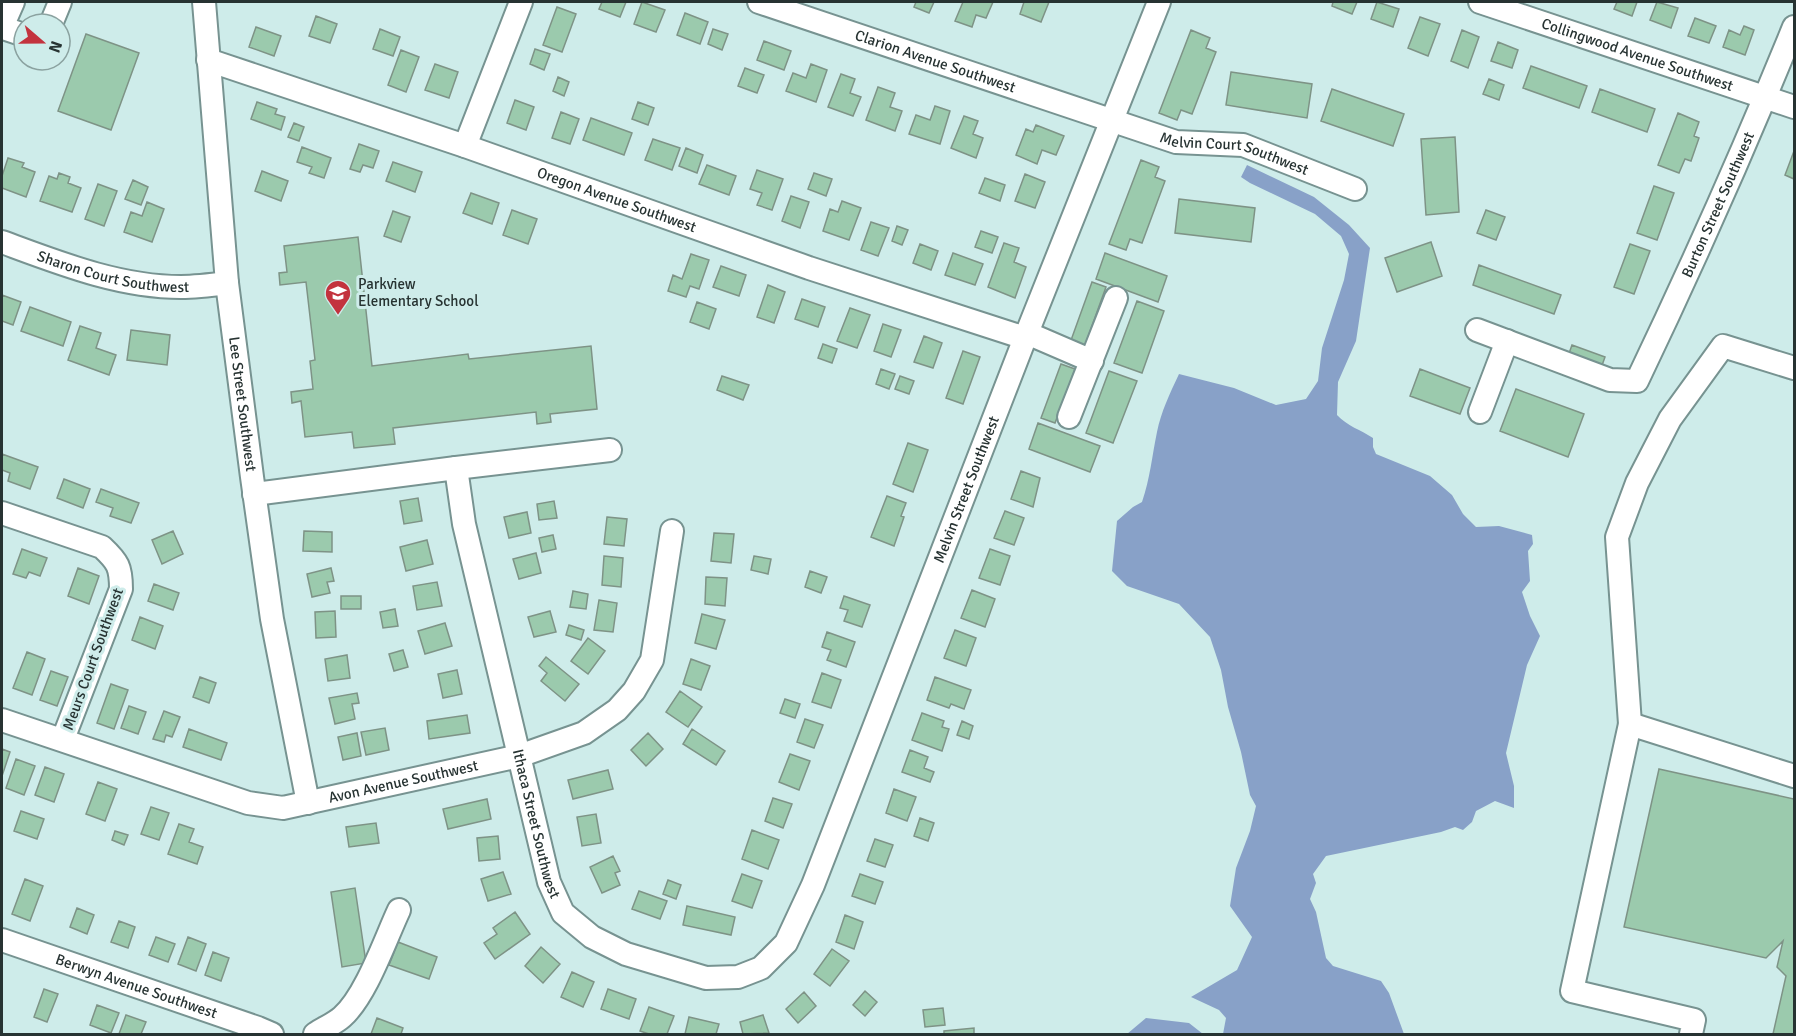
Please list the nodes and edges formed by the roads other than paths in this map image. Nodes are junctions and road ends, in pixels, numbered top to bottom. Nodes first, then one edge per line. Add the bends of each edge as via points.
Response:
1 (12, 2) edge
2 (204, 2) edge
3 (521, 2) edge
4 (759, 2) edge
5 (1159, 2) edge
6 (1480, 2) edge
7 (2, 27) edge
8 (1794, 27) edge
9 (208, 60) junction
10 (1766, 98) junction
11 (1794, 107) edge
12 (1112, 120) junction
13 (465, 146) junction
14 (1355, 189) dead end
15 (2, 242) edge
16 (227, 284) junction
17 (1116, 298) dead end
18 (1477, 330) dead end
19 (1026, 336) junction
20 (1507, 341) junction
21 (1092, 361) junction
22 (1794, 368) edge
23 (1480, 412) dead end
24 (1069, 417) dead end
25 (610, 450) dead end
26 (456, 468) junction
27 (254, 494) junction
28 (2, 513) edge
29 (672, 531) dead end
30 (2, 720) edge
31 (1630, 724) junction
32 (63, 740) junction
33 (519, 756) junction
34 (1794, 776) edge
35 (309, 803) junction
36 (399, 910) dead end
37 (2, 940) edge
38 (761, 968) joint
39 (272, 1035) edge
40 (315, 1035) edge
41 (1691, 1035) edge

1 - 7 street
2 - 9 street, Lee Street Southwest
3 - 13 street
4 - 12 street, Clarion Avenue Southwest
5 - 12 street, Melvin Street Southwest
6 - 10 street, Collingwood Avenue Southwest
8 - 10 street, Burton Street Southwest
9 - 13 street, Oregon Avenue Southwest
9 - 16 street, Lee Street Southwest
10 - 11 street, Collingwood Avenue Southwest
10 - 20 street, Burton Street Southwest via 1637,381 1610,380
12 - 14 street, Melvin Court Southwest via 1176,142 1243,145
12 - 19 street, Melvin Street Southwest
13 - 19 street, Oregon Avenue Southwest via 809,268
15 - 16 street, Sharon Court Southwest via 120,280 181,287
16 - 27 street, Lee Street Southwest
17 - 21 street
18 - 20 street
19 - 21 street, Oregon Avenue Southwest
19 - 38 street, Melvin Street Southwest via 813,885 786,942
20 - 23 street
21 - 24 street
22 - 31 street via 1723,346 1670,419 1637,483 1617,537
25 - 26 street
26 - 27 street
26 - 33 street, Ithaca Street Southwest via 464,524
27 - 35 street, Lee Street Southwest via 272,618
28 - 32 street, Meurs Court Southwest via 102,547 121,571 121,589
29 - 33 street, Avon Avenue Southwest via 652,660 634,691 617,710 584,733
30 - 32 street, Avon Avenue Southwest
31 - 34 street
31 - 41 street via 1572,991 1694,1020
32 - 35 street, Avon Avenue Southwest via 248,803 283,807
33 - 35 street, Avon Avenue Southwest
33 - 38 street, Ithaca Street Southwest via 549,882 563,913 626,954 706,978 738,977
36 - 40 street via 351,1008
37 - 39 street, Berwyn Avenue Southwest

